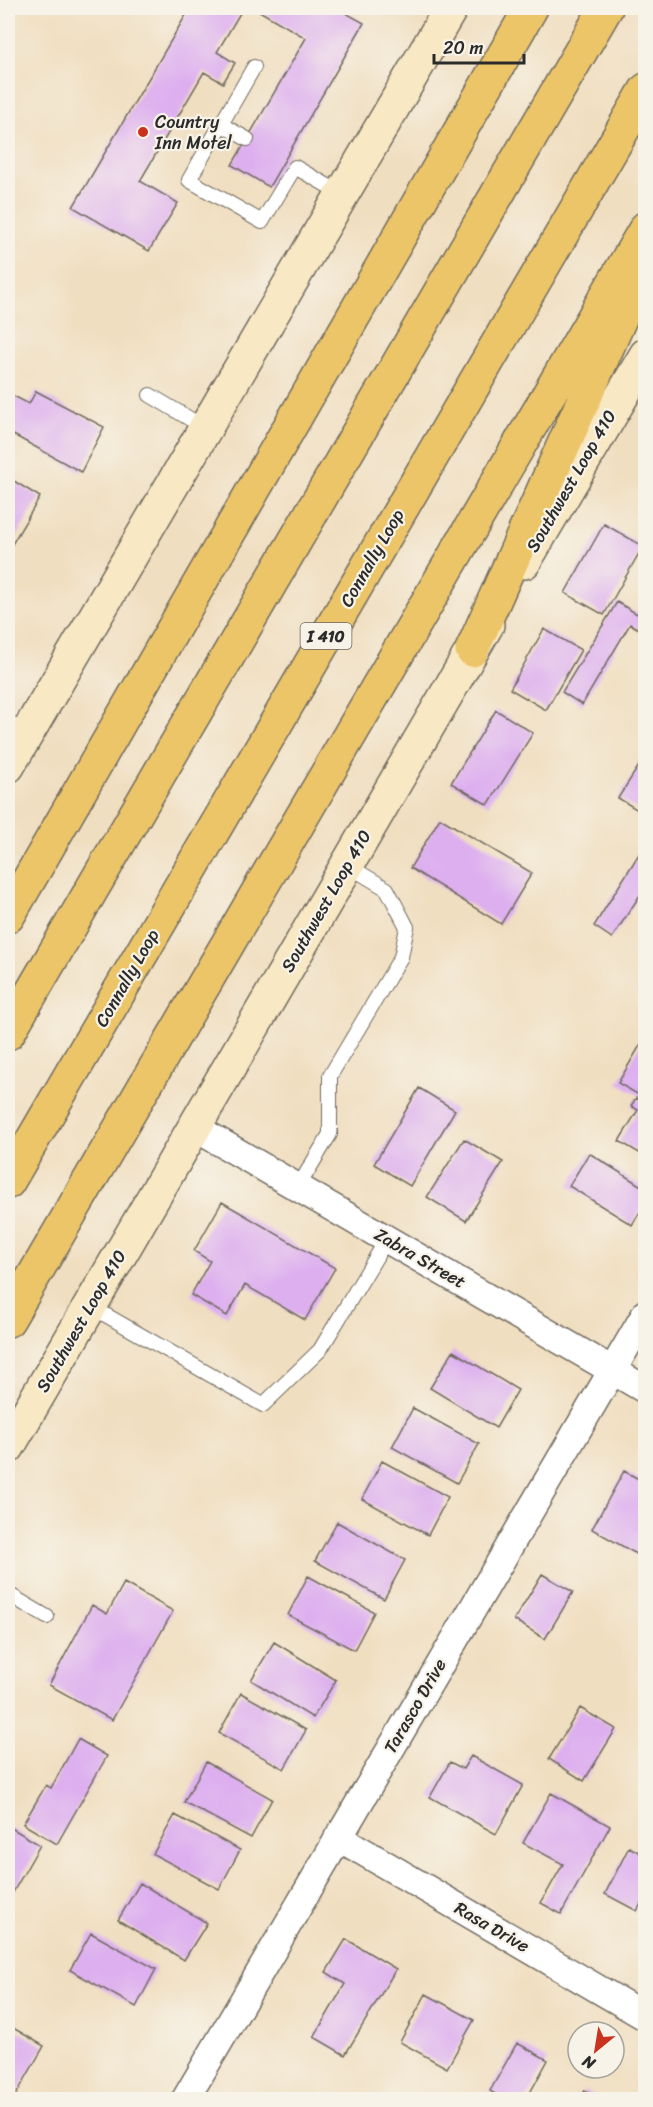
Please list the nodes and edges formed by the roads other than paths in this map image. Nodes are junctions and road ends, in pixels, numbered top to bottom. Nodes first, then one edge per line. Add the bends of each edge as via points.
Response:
1 (451, 8) edge
2 (531, 8) edge
3 (606, 8) edge
4 (255, 67) dead end
5 (645, 90) edge
6 (222, 124) junction
7 (247, 139) dead end
8 (342, 194) junction
9 (645, 228) edge
10 (645, 260) edge
11 (645, 355) edge
12 (150, 395) dead end
13 (205, 428) junction
14 (472, 650) junction
15 (17, 727) edge
16 (8, 766) edge
17 (348, 865) junction
18 (8, 916) edge
19 (8, 1032) edge
20 (194, 1127) junction
21 (8, 1182) edge
22 (298, 1187) junction
23 (387, 1239) junction
24 (90, 1306) junction
25 (645, 1313) edge
26 (8, 1320) edge
27 (612, 1370) junction
28 (645, 1390) edge
29 (8, 1447) edge
30 (8, 1594) edge
31 (47, 1617) dead end
32 (338, 1837) junction
33 (645, 2018) edge
34 (185, 2100) edge

1 - 8 main road
2 - 18 highway
3 - 19 highway
4 - 6 lane
5 - 21 highway, Connally Loop / I 410
6 - 7 lane
6 - 8 lane via 189,180 262,222 289,164
8 - 13 main road
9 - 26 highway
10 - 14 highway
11 - 14 main road, Southwest Loop 410
12 - 13 lane
13 - 15 main road
14 - 17 main road, Southwest Loop 410
15 - 16 main road
17 - 20 main road, Southwest Loop 410
17 - 22 lane via 387,890 407,927 401,957 330,1076 330,1134
20 - 22 street, Zabra Street
20 - 24 main road, Southwest Loop 410
22 - 23 street, Zabra Street
23 - 24 lane via 320,1350 263,1405
23 - 27 street, Zabra Street
24 - 29 main road, Southwest Loop 410
25 - 27 street, Tarasco Drive
27 - 28 street, Zabra Street
27 - 32 street, Tarasco Drive
30 - 31 lane
32 - 33 street, Rasa Drive
32 - 34 street, Tarasco Drive

